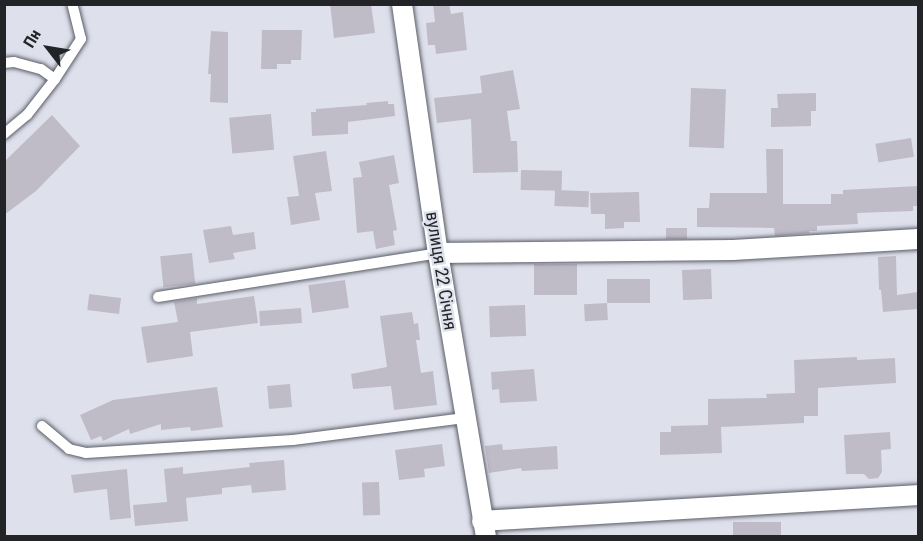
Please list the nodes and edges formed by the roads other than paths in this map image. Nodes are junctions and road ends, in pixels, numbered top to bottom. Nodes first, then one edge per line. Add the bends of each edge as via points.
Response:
1 (72, 4) edge
2 (402, 4) edge
3 (4, 63) edge
4 (55, 79) junction
5 (4, 134) edge
6 (918, 239) edge
7 (438, 253) junction
8 (158, 297) dead end
9 (465, 418) junction
10 (42, 426) dead end
11 (918, 495) edge
12 (484, 529) edge

1 - 4 lane via 81,39
2 - 7 street, вулиця 22 Січня
3 - 4 lane via 41,69
4 - 5 lane via 27,115
6 - 7 street via 733,250
7 - 8 lane
7 - 9 street, вулиця 22 Січня
9 - 10 lane via 293,440 86,453 69,449
9 - 12 street, вулиця 22 Січня
11 - 12 street

